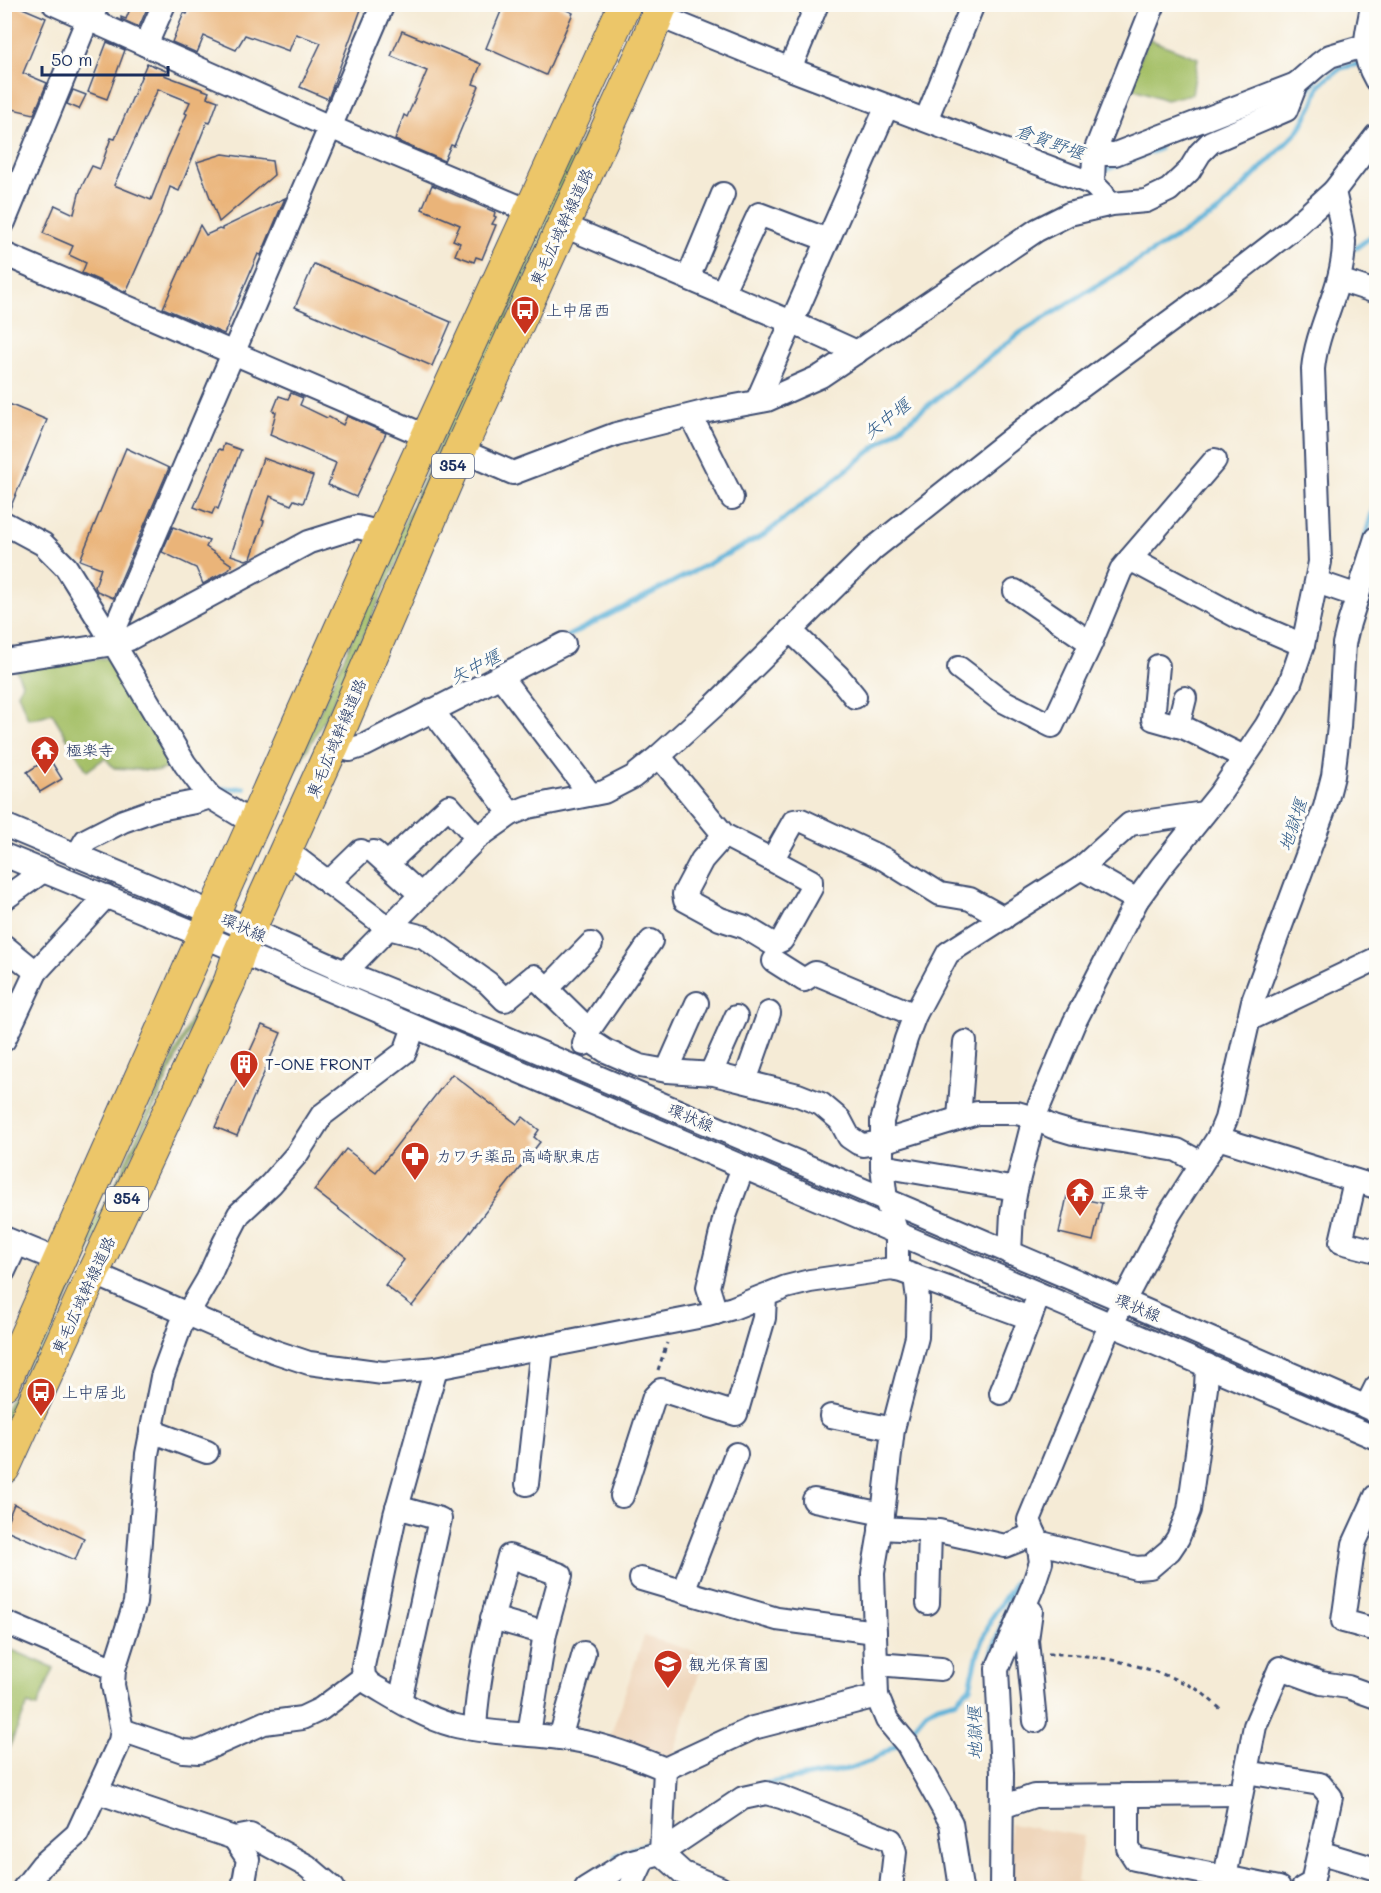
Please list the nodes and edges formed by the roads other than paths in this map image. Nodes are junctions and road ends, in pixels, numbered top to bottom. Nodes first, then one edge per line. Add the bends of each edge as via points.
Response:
1 (54, 4) edge
2 (164, 4) edge
3 (383, 4) edge
4 (625, 4) edge
5 (817, 4) edge
6 (973, 4) edge
7 (1154, 4) edge
8 (1372, 4) edge
9 (656, 8) edge
10 (94, 12) edge
11 (146, 45) junction
12 (1364, 46) junction
13 (790, 69) junction
14 (1376, 76) edge
15 (1293, 93) junction
16 (887, 106) junction
17 (926, 120) junction
18 (330, 127) junction
19 (1377, 136) edge
20 (1093, 171) junction
21 (1334, 191) junction
22 (723, 194) dead end
23 (1112, 204) junction
24 (529, 211) junction
25 (4, 222) edge
26 (562, 225) junction
27 (828, 240) junction
28 (4, 254) edge
29 (688, 278) junction
30 (1339, 280) junction
31 (722, 292) junction
32 (1377, 292) edge
33 (791, 322) junction
34 (233, 352) junction
35 (857, 352) junction
36 (757, 401) junction
37 (691, 416) junction
38 (429, 435) junction
39 (460, 450) junction
40 (1215, 460) dead end
41 (732, 498) dead end
42 (4, 523) edge
43 (383, 533) junction
44 (1377, 538) edge
45 (1130, 559) junction
46 (1317, 582) junction
47 (1015, 591) dead end
48 (1365, 594) edge
49 (790, 630) junction
50 (1091, 643) junction
51 (114, 644) junction
52 (564, 644) dead end
53 (1303, 645) junction
54 (4, 661) edge
55 (1158, 666) dead end
56 (959, 668) dead end
57 (501, 677) junction
58 (855, 697) dead end
59 (1185, 698) dead end
60 (432, 710) junction
61 (1178, 726) junction
62 (333, 746) junction
63 (659, 756) junction
64 (1244, 757) junction
65 (590, 794) junction
66 (210, 797) junction
67 (1204, 813) junction
68 (511, 814) junction
69 (253, 823) junction
70 (4, 825) edge
71 (724, 835) junction
72 (477, 838) junction
73 (285, 854) junction
74 (4, 855) edge
75 (77, 855) junction
76 (374, 855) junction
77 (772, 860) junction
78 (1081, 868) junction
79 (43, 871) junction
80 (328, 883) junction
81 (420, 894) junction
82 (106, 896) junction
83 (4, 899) edge
84 (1137, 900) junction
85 (1004, 918) junction
86 (208, 925) junction
87 (388, 928) junction
88 (651, 941) dead end
89 (245, 942) junction
90 (591, 944) dead end
91 (4, 946) edge
92 (1377, 959) edge
93 (774, 961) dead end
94 (36, 972) junction
95 (345, 972) junction
96 (547, 989) junction
97 (505, 1000) junction
98 (697, 1003) dead end
99 (769, 1013) dead end
100 (915, 1015) junction
101 (736, 1017) dead end
102 (1248, 1020) junction
103 (414, 1027) junction
104 (490, 1030) junction
105 (588, 1034) junction
106 (4, 1040) edge
107 (965, 1042) dead end
108 (581, 1070) junction
109 (667, 1071) junction
110 (711, 1073) junction
111 (745, 1081) junction
112 (959, 1118) junction
113 (1034, 1118) junction
114 (1218, 1138) junction
115 (882, 1142) junction
116 (1202, 1163) junction
117 (882, 1166) junction
118 (743, 1167) junction
119 (1355, 1181) junction
120 (1377, 1187) edge
121 (1016, 1189) junction
122 (886, 1200) junction
123 (897, 1233) junction
124 (10, 1241) edge
125 (1377, 1251) edge
126 (1010, 1253) junction
127 (60, 1262) junction
128 (4, 1271) edge
129 (93, 1273) junction
130 (906, 1273) junction
131 (1040, 1295) junction
132 (765, 1296) junction
133 (1124, 1301) junction
134 (716, 1313) junction
135 (187, 1315) junction
136 (1030, 1318) junction
137 (1111, 1325) junction
138 (542, 1347) junction
139 (1207, 1365) junction
140 (436, 1368) junction
141 (4, 1384) edge
142 (1377, 1387) edge
143 (1001, 1393) dead end
144 (1371, 1409) edge
145 (831, 1416) dead end
146 (893, 1429) junction
147 (151, 1431) junction
148 (1377, 1438) edge
149 (207, 1452) dead end
150 (736, 1454) dead end
151 (4, 1468) edge
152 (527, 1484) dead end
153 (622, 1496) dead end
154 (1377, 1496) edge
155 (814, 1500) dead end
156 (397, 1507) junction
157 (882, 1521) junction
158 (930, 1531) junction
159 (1036, 1538) junction
160 (641, 1579) dead end
161 (1033, 1586) junction
162 (682, 1591) junction
163 (928, 1603) dead end
164 (492, 1618) junction
165 (4, 1622) edge
166 (1377, 1627) edge
167 (875, 1632) junction
168 (545, 1634) junction
169 (584, 1653) dead end
170 (876, 1664) junction
171 (114, 1669) junction
172 (941, 1670) dead end
173 (364, 1677) junction
174 (877, 1696) junction
175 (1377, 1697) edge
176 (400, 1701) junction
177 (1035, 1721) dead end
178 (475, 1729) junction
179 (122, 1730) junction
180 (529, 1734) junction
181 (560, 1738) junction
182 (665, 1769) junction
183 (1243, 1783) junction
184 (97, 1792) junction
185 (1128, 1796) junction
186 (1002, 1807) junction
187 (234, 1838) junction
188 (1319, 1852) junction
189 (652, 1856) junction
190 (1377, 1869) edge
191 (1225, 1877) junction
192 (24, 1888) edge
193 (243, 1888) edge
194 (333, 1888) edge
195 (586, 1888) edge
196 (630, 1888) edge
197 (720, 1888) edge
198 (891, 1888) edge
199 (961, 1888) edge
200 (1001, 1888) edge
201 (1279, 1888) edge
202 (1303, 1888) edge

1 - 10 street
2 - 11 street
3 - 18 street
4 - 24 highway, 東毛広域幹線道路 / 354
5 - 13 street
6 - 17 street
7 - 20 street
8 - 12 street
9 - 13 street
9 - 26 highway, 東毛広域幹線道路 / 354
10 - 11 street
10 - 25 street
11 - 18 street
12 - 14 street
12 - 15 street via 1330,56
13 - 16 street
15 - 20 street via 1115,154
15 - 23 street via 1286,110 1211,142 1169,190 1146,201
16 - 17 street
16 - 27 street
17 - 20 street
18 - 24 street
18 - 34 street
19 - 21 street
20 - 23 street
21 - 30 street via 1344,240
21 - 49 street via 1233,276 1024,428 873,549
22 - 29 street
23 - 35 street via 1069,214 1037,230
24 - 38 highway, 東毛広域幹線道路 / 354
26 - 29 street
26 - 39 highway, 東毛広域幹線道路 / 354
27 - 31 street via 759,214
27 - 33 street
28 - 34 street
29 - 31 street
30 - 32 street
30 - 46 street via 1315,347 1313,369 1320,562
31 - 33 street
33 - 35 street
33 - 36 street
34 - 38 street
34 - 51 street via 116,626
35 - 36 street via 821,376
36 - 37 street
37 - 39 street via 616,434 513,473
37 - 41 street
38 - 43 highway, 東毛広域幹線道路 / 354
39 - 62 highway, 東毛広域幹線道路 / 354
40 - 45 street
42 - 51 street via 43,544 66,567
43 - 51 street via 357,527 309,542
43 - 69 highway, 東毛広域幹線道路 / 354
44 - 48 street
45 - 50 street via 1121,570
45 - 53 street via 1240,618
46 - 48 street
46 - 53 street
47 - 50 street
48 - 102 street via 1344,644 1339,727 1325,807
49 - 58 street
49 - 63 street
50 - 56 street via 1052,726 1001,700
51 - 54 street
51 - 66 street via 185,764
52 - 57 street
53 - 64 street via 1284,696
55 - 61 street via 1153,719
57 - 60 street
57 - 65 street
59 - 61 street
60 - 62 street via 358,748 342,750
60 - 68 street
61 - 64 street
62 - 73 highway, 東毛広域幹線道路 / 354
63 - 65 street via 633,777 604,792
63 - 71 street
64 - 67 street
65 - 68 street
66 - 69 street
66 - 75 street via 123,821 86,840
67 - 78 street via 1130,824
67 - 84 street
68 - 72 street
69 - 86 highway, 東毛広域幹線道路 / 354
70 - 75 street, 環状線
71 - 77 street
71 - 77 street via 702,860 684,894 685,900 773,944 782,940 811,888 811,881
72 - 76 street via 449,806
72 - 81 street
73 - 80 street
73 - 89 highway, 東毛広域幹線道路 / 354
74 - 79 street, 環状線
75 - 86 street, 環状線
76 - 80 street
76 - 81 street
77 - 85 street via 794,821 801,820 884,859 940,894 970,899
78 - 84 street
78 - 85 street
79 - 82 street, 環状線
79 - 83 street
80 - 87 street
81 - 87 street
82 - 86 street, 環状線
82 - 94 street
84 - 113 street via 1074,1023
85 - 100 street via 948,953
86 - 89 street, 環状線
86 - 127 highway, 東毛広域幹線道路 / 354
87 - 95 street
87 - 97 street via 424,937 488,982
88 - 105 street
89 - 95 street, 環状線
89 - 103 street, 環状線
89 - 129 highway, 東毛広域幹線道路 / 354
90 - 96 street
91 - 94 street
92 - 102 street
93 - 100 street via 804,980 815,973
94 - 106 street
95 - 104 street, 環状線
96 - 97 street via 534,976
96 - 105 street
97 - 104 street
98 - 109 street
99 - 111 street
100 - 115 street via 882,1121
101 - 110 street
102 - 114 street via 1231,1101
103 - 118 street, 環状線
103 - 135 street via 405,1052 322,1116 297,1154 239,1214
104 - 108 street, 環状線
105 - 108 street
105 - 109 street via 606,1052 640,1066
107 - 112 street
108 - 122 street, 環状線
109 - 110 street
110 - 111 street
111 - 115 street via 821,1104 858,1143
112 - 113 street via 977,1113 1017,1113
112 - 115 street
113 - 116 street via 1073,1133 1177,1150
113 - 121 street
114 - 116 street
114 - 119 street
115 - 117 street
116 - 133 street via 1170,1213
117 - 121 street
117 - 122 street
118 - 123 street, 環状線
118 - 134 street via 725,1216 708,1287
119 - 120 street
119 - 125 street via 1341,1242
121 - 126 street
122 - 123 street
122 - 126 street, 環状線
123 - 130 street
123 - 131 street, 環状線
124 - 127 street
124 - 128 street
126 - 133 street, 環状線
127 - 141 highway, 東毛広域幹線道路 / 354
129 - 135 street
129 - 151 highway, 東毛広域幹線道路 / 354
130 - 132 street via 892,1269 810,1281
130 - 136 street
130 - 146 street via 918,1299 916,1337
131 - 136 street
131 - 137 street, 環状線
132 - 134 street
132 - 153 street via 764,1318 736,1414 661,1390 654,1397
133 - 137 street
133 - 144 street, 環状線
134 - 138 street
135 - 140 street via 309,1363 383,1373
135 - 147 street via 162,1377
136 - 143 street
137 - 139 street, 環状線
137 - 159 street via 1029,1520
138 - 140 street
138 - 152 street
139 - 148 street, 環状線
139 - 159 street via 1189,1510 1170,1550 1150,1567 1136,1568
140 - 156 street
142 - 144 street
145 - 146 street
146 - 157 street
147 - 149 street
147 - 171 street via 135,1603
150 - 162 street
154 - 166 street via 1354,1544 1343,1621
155 - 157 street
156 - 173 street via 363,1666
156 - 176 street via 440,1519
157 - 158 street
157 - 167 street via 873,1574
158 - 159 street via 1005,1546
158 - 163 street
159 - 161 street via 1041,1562
160 - 162 street
161 - 177 street via 1026,1640
161 - 186 street via 997,1669
162 - 167 street via 777,1619
164 - 168 street
164 - 168 street via 509,1556 561,1575
164 - 178 street via 477,1692
165 - 171 street
167 - 170 street
168 - 180 street
169 - 181 street
170 - 172 street
170 - 174 street
171 - 179 street via 113,1685
173 - 176 street
173 - 179 street via 302,1718 264,1723 199,1752 183,1751
174 - 182 street via 753,1728
174 - 199 street via 887,1720 907,1744 951,1823
175 - 183 street via 1280,1668 1255,1726
176 - 178 street via 441,1721
178 - 180 street
179 - 184 street
180 - 181 street
181 - 182 street via 627,1754
182 - 189 street
183 - 185 street
183 - 188 street via 1320,1784 1331,1797
183 - 191 street
184 - 187 street
184 - 192 street via 77,1834 42,1864
185 - 186 street via 1034,1796
185 - 191 street via 1128,1848 1135,1859
186 - 200 street
187 - 193 street via 248,1859
187 - 194 street via 250,1835 270,1844 307,1866
188 - 190 street
188 - 202 street via 1312,1883
189 - 195 street via 628,1862
189 - 196 street
189 - 197 street
189 - 198 street via 743,1798 766,1793 891,1840 895,1852
191 - 201 street

